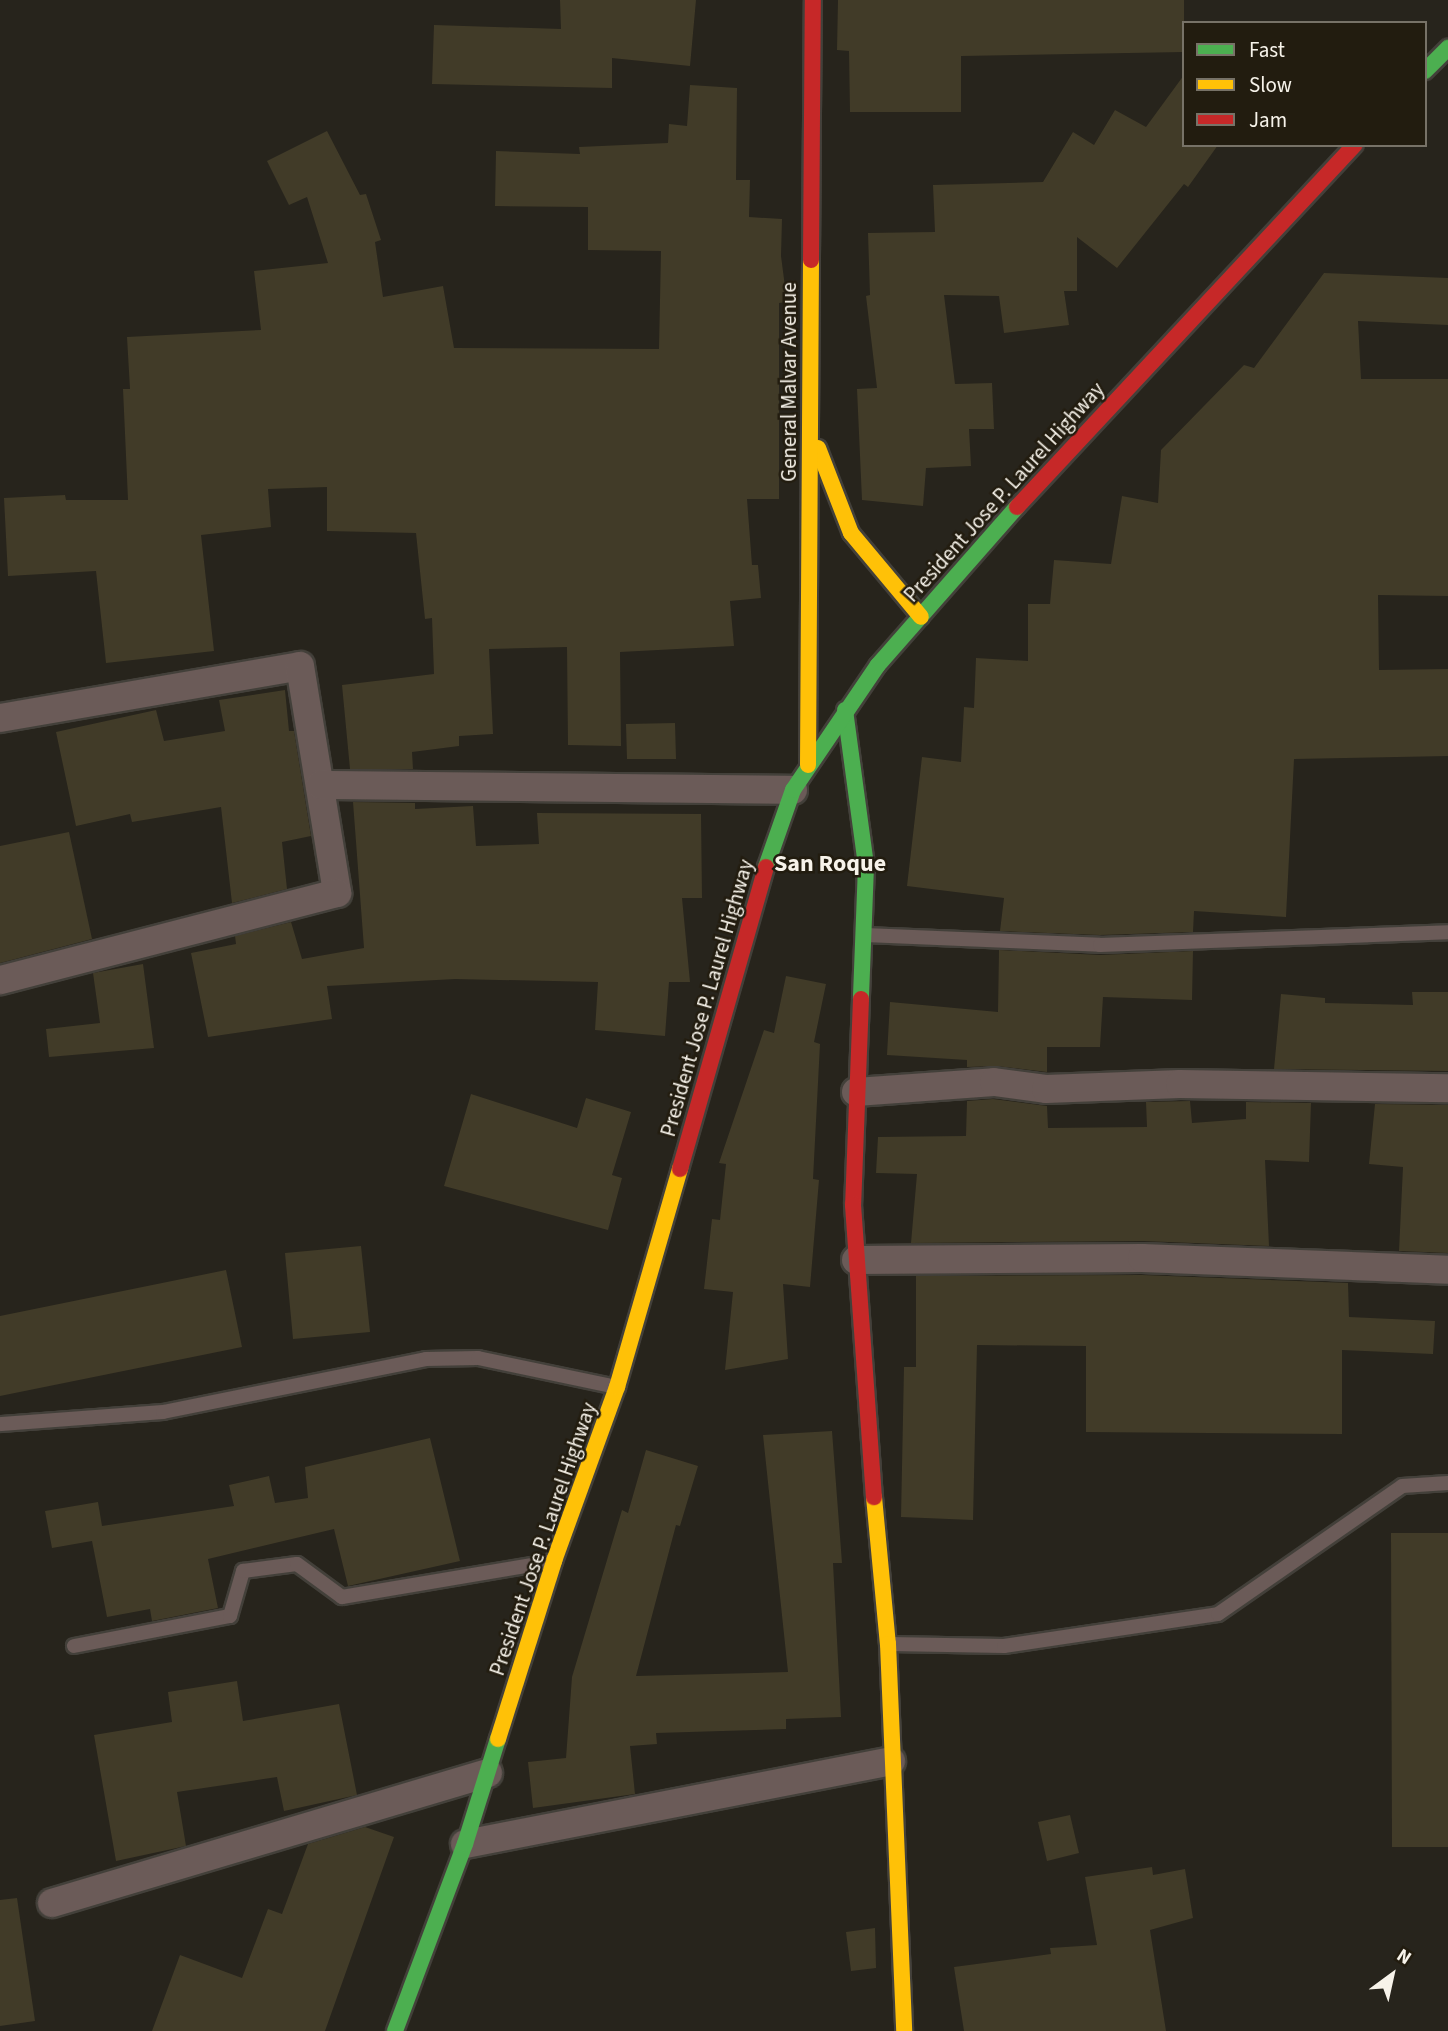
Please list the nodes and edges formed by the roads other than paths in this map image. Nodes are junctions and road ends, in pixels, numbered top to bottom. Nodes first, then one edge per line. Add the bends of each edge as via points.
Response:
1 (813, 0) edge
2 (1448, 48) edge
3 (1427, 69) edge
4 (1353, 147) edge
5 (810, 428) junction
6 (921, 617) junction
7 (845, 710) junction
8 (0, 718) edge
9 (808, 765) junction
10 (320, 785) junction
11 (793, 790) junction
12 (1448, 932) edge
13 (862, 935) junction
14 (0, 980) edge
15 (1448, 1088) edge
16 (856, 1092) junction
17 (856, 1260) junction
18 (1448, 1270) edge
19 (617, 1387) junction
20 (0, 1424) edge
21 (1448, 1483) edge
22 (554, 1561) junction
23 (888, 1644) junction
24 (74, 1646) dead end
25 (891, 1761) junction
26 (488, 1773) junction
27 (466, 1844) junction
28 (52, 1903) dead end
29 (395, 2031) edge
30 (904, 2031) edge

1 - 5 main road, General Malvar Avenue
2 - 3 main road
4 - 6 main road, President Jose P. Laurel Highway via 1090,425
5 - 6 main road via 851,533
5 - 9 main road, General Malvar Avenue
6 - 7 main road, President Jose P. Laurel Highway
7 - 9 main road, President Jose P. Laurel Highway
7 - 13 main road via 866,866
8 - 10 street via 300,666
9 - 11 main road, President Jose P. Laurel Highway
10 - 11 street
10 - 14 street via 337,893
11 - 19 main road, President Jose P. Laurel Highway via 778,827
12 - 13 lane via 1100,945
13 - 16 main road
15 - 16 street via 1180,1084 1046,1089 994,1082
16 - 17 main road
17 - 18 street via 1142,1258
17 - 23 main road
19 - 20 lane via 478,1358 426,1359 163,1412
19 - 22 main road, President Jose P. Laurel Highway
21 - 23 lane via 1402,1486 1219,1614 1004,1647
22 - 24 lane via 342,1597 297,1564 243,1571 230,1616
22 - 26 main road, President Jose P. Laurel Highway
23 - 25 main road
25 - 27 street
25 - 30 main road
26 - 27 main road, President Jose P. Laurel Highway
26 - 28 street
27 - 29 main road, President Jose P. Laurel Highway

